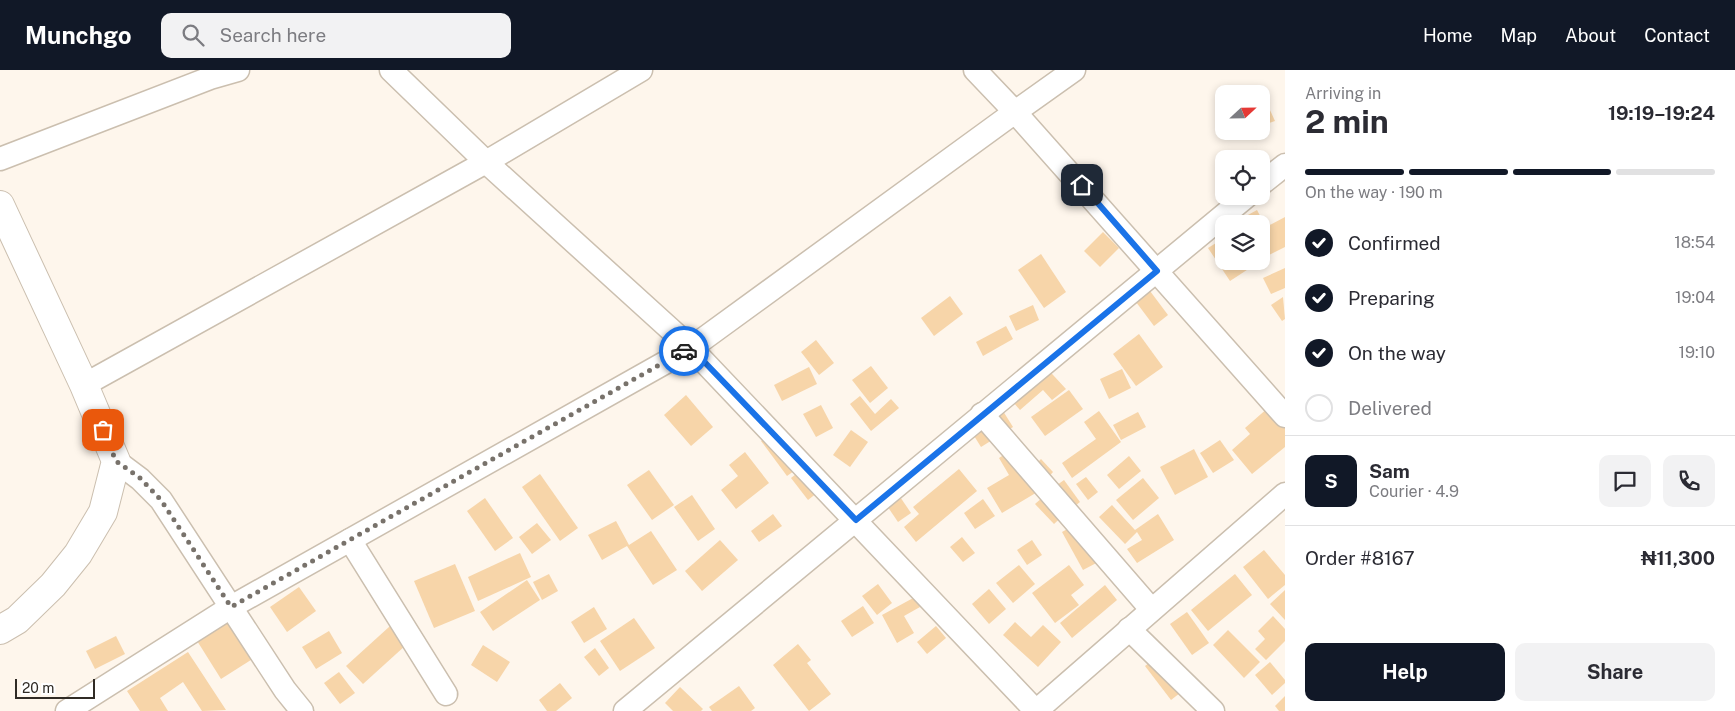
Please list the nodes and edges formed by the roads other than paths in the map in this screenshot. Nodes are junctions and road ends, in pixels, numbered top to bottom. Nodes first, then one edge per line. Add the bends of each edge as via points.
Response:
1 (238, 70) edge
2 (391, 70) edge
3 (641, 70) edge
4 (975, 70) edge
5 (1074, 70) edge
6 (208, 74) edge
7 (1015, 112) junction
8 (0, 159) edge
9 (486, 162) junction
10 (1285, 165) edge
11 (1270, 177) edge
12 (0, 205) edge
13 (1236, 205) edge
14 (1157, 271) junction
15 (691, 348) junction
16 (84, 385) junction
17 (982, 414) junction
18 (1285, 416) edge
19 (116, 461) junction
20 (1285, 494) edge
21 (856, 520) junction
22 (350, 540) junction
23 (231, 607) junction
24 (1151, 610) junction
25 (1129, 629) junction
26 (0, 630) edge
27 (446, 694) dead end
28 (67, 711) edge
29 (302, 711) edge
30 (625, 711) edge
31 (1036, 711) edge
32 (1212, 711) edge

1 - 6 street
2 - 9 street
3 - 9 street
4 - 7 street
5 - 7 street
6 - 8 street
7 - 14 street
7 - 15 street
9 - 15 street
9 - 16 street
10 - 11 street
12 - 16 street
13 - 14 street
14 - 17 street
14 - 18 street
15 - 21 street
15 - 22 street
16 - 19 street
17 - 21 street
17 - 24 street
19 - 23 street via 140,478 161,500
19 - 26 street via 103,512 78,554 53,585 17,620
20 - 24 street
21 - 30 street
21 - 31 street
22 - 23 street
22 - 27 street
23 - 28 street
23 - 29 street
24 - 25 street
25 - 31 street
25 - 32 street

